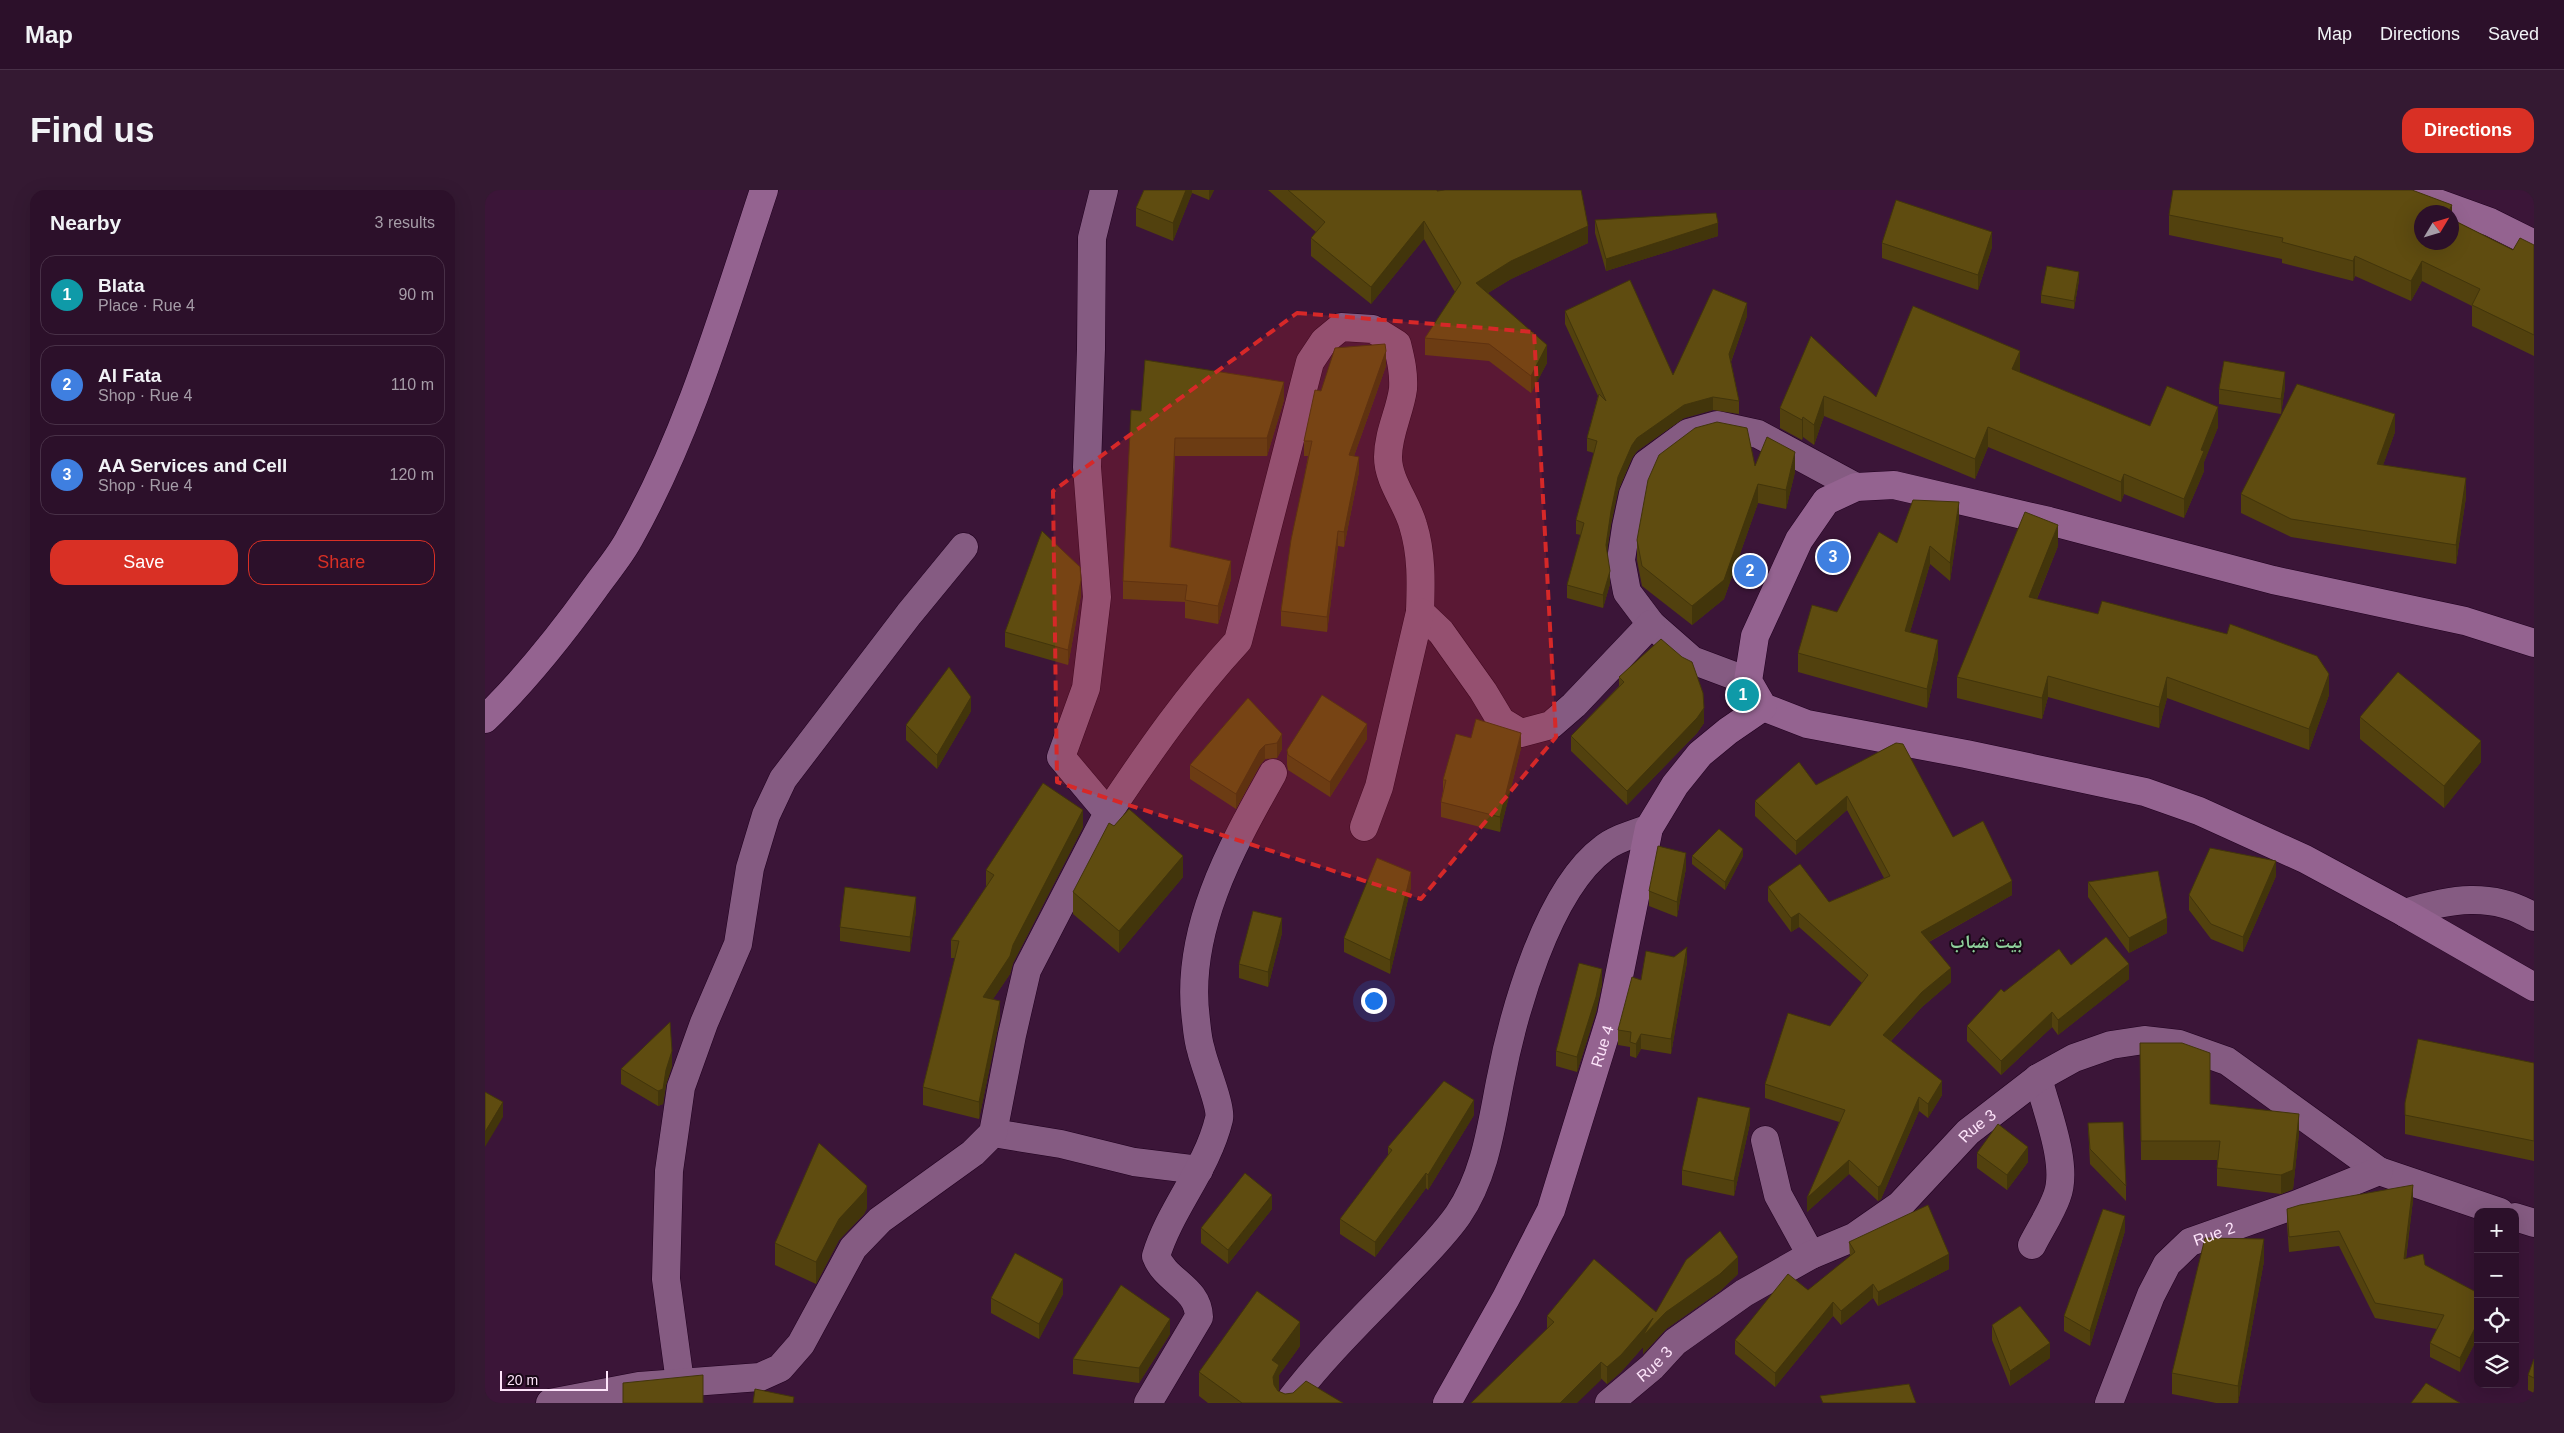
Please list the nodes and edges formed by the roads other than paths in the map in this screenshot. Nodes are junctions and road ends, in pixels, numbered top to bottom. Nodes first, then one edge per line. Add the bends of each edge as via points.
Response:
1 (764, 190) edge
2 (1104, 190) edge
3 (2402, 190) edge
4 (2534, 244) edge
5 (1857, 488) junction
6 (964, 546) dead end
7 (1420, 612) junction
8 (1651, 624) junction
9 (2534, 643) edge
10 (1748, 681) junction
11 (1763, 707) junction
12 (485, 719) edge
13 (1273, 772) dead end
14 (1108, 813) junction
15 (1364, 827) dead end
16 (1649, 828) junction
17 (2405, 913) junction
18 (2534, 917) edge
19 (2534, 987) edge
20 (2038, 1078) junction
21 (993, 1134) junction
22 (1765, 1140) dead end
23 (1199, 1170) junction
24 (2379, 1171) junction
25 (2488, 1208) edge
26 (2519, 1218) edge
27 (2534, 1223) edge
28 (2032, 1245) dead end
29 (1811, 1256) junction
30 (680, 1382) junction
31 (550, 1403) edge
32 (1148, 1403) edge
33 (1288, 1403) edge
34 (1447, 1403) edge
35 (1609, 1403) edge
36 (2109, 1403) edge

1 - 12 street via 686,418 629,541 526,677
2 - 14 street via 1092,238 1087,467 1097,596 1086,688 1061,757
3 - 4 street via 2490,222
5 - 8 street via 1758,434 1717,425 1688,433 1646,464 1629,510 1621,560 1627,592
5 - 9 street via 1895,485 2049,521 2273,580 2465,621
5 - 10 street via 1826,501 1799,540 1755,636
6 - 30 street via 783,780 766,815 751,868 738,944 701,1032 681,1087 678,1105 669,1171 666,1279
7 - 8 street via 1441,632 1501,721 1521,734 1551,725
7 - 14 street via 1421,568 1413,523 1388,460 1388,442 1403,391 1403,368 1397,344 1373,329 1341,327 1324,341 1310,362 1238,641 1151,748
7 - 15 street via 1379,787
8 - 10 street via 1692,660
10 - 11 street
11 - 16 street, Rue 4 via 1700,754 1675,785
11 - 17 street via 1807,724 2145,792 2199,811 2305,859
13 - 23 street via 1236,840 1216,888 1197,948 1195,1018 1219,1117
14 - 21 street via 1027,970
16 - 33 street via 1605,846 1582,867 1563,895 1538,947 1505,1052 1482,1166 1458,1215 1427,1252 1310,1374
16 - 34 street, Rue 4 via 1611,1016 1551,1210
17 - 18 street via 2440,902 2466,899 2492,900
17 - 19 street
20 - 24 street, Rue 3 via 2074,1058 2111,1045 2144,1040 2179,1044 2227,1061
20 - 28 street via 2060,1170 2058,1195
20 - 29 street, Rue 3 via 1969,1132 1900,1205 1854,1237
21 - 23 street via 1061,1144 1134,1162
21 - 30 street via 973,1154 880,1220 853,1248 801,1344 780,1368 760,1377
22 - 29 street via 1778,1195
23 - 32 street via 1156,1256 1169,1277 1194,1296 1199,1316
24 - 25 street, Rue 3
24 - 36 street, Rue 2 via 2190,1242 2167,1264 2151,1295
26 - 27 street
29 - 35 street, Rue 3 via 1744,1293 1675,1342 1652,1368
30 - 31 street

